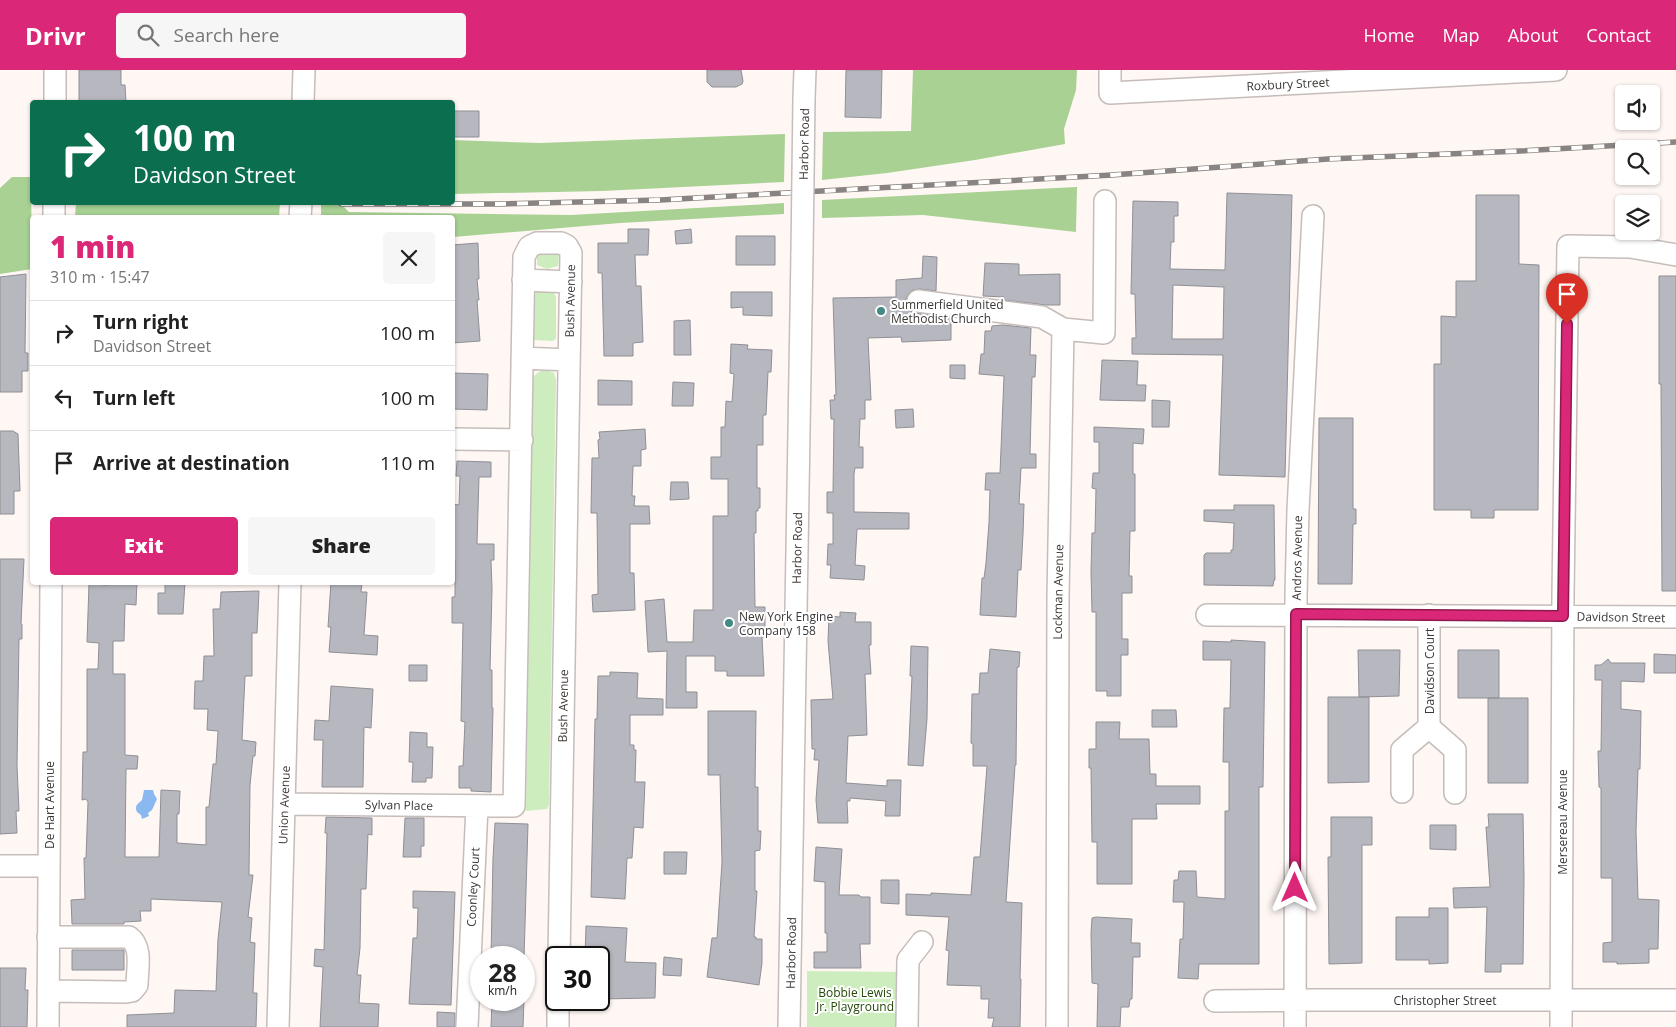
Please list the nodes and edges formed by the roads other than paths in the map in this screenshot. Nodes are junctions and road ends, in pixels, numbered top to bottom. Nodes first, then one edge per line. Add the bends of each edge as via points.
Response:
1 (55, 70) edge
2 (304, 70) edge
3 (805, 70) edge
4 (1110, 70) edge
5 (1556, 70) edge
6 (55, 100) edge
7 (303, 100) edge
8 (1105, 201) dead end
9 (1313, 216) dead end
10 (1676, 255) edge
11 (523, 280) junction
12 (570, 282) junction
13 (918, 301) dead end
14 (1063, 329) junction
15 (522, 358) junction
16 (569, 360) junction
17 (455, 438) edge
18 (522, 440) junction
19 (51, 585) edge
20 (290, 585) edge
21 (1296, 614) junction
22 (1207, 615) dead end
23 (1429, 615) junction
24 (1563, 616) junction
25 (1676, 617) edge
26 (1429, 727) junction
27 (1402, 792) dead end
28 (1455, 793) dead end
29 (284, 804) junction
30 (477, 806) junction
31 (514, 806) joint
32 (0, 866) edge
33 (49, 866) junction
34 (48, 937) junction
35 (922, 942) dead end
36 (559, 946) edge
37 (48, 991) junction
38 (1295, 1000) junction
39 (1676, 1000) edge
40 (1215, 1001) dead end
41 (1561, 1001) junction
42 (558, 1011) edge
43 (48, 1027) edge
44 (278, 1027) edge
45 (467, 1027) edge
46 (558, 1027) edge
47 (789, 1027) edge
48 (907, 1027) edge
49 (1057, 1027) edge
50 (1295, 1027) edge
51 (1561, 1027) edge

1 - 6 street
2 - 7 street
3 - 47 street, Harbor Road, bridge
4 - 5 street, Roxbury Street via 1110,94
8 - 14 street via 1104,333
9 - 21 street, Andros Avenue
10 - 24 street, Mersereau Avenue via 1630,247 1568,246
11 - 12 street
11 - 12 street, Bush Avenue via 524,257 529,247 554,242 567,246 571,253
11 - 15 street, Bush Avenue
12 - 16 street, Bush Avenue
13 - 14 street via 1042,317
14 - 49 street, Lockman Avenue via 1058,597
15 - 16 street
15 - 18 street, Bush Avenue
16 - 36 street, Bush Avenue
17 - 18 street
18 - 31 street, Bush Avenue
19 - 33 street, De Hart Avenue
20 - 29 street, Union Avenue
21 - 22 street, Davidson Street
21 - 23 street, Davidson Street
21 - 38 street, Andros Avenue
23 - 24 street, Davidson Street
23 - 26 street, Davidson Court
24 - 25 street, Davidson Street
24 - 41 street, Mersereau Avenue
26 - 27 street, Davidson Court via 1402,750
26 - 28 street, Davidson Court via 1455,750
29 - 30 street, Sylvan Place
29 - 44 street, Union Avenue
30 - 31 street, Sylvan Place
30 - 45 street, Coonley Court
32 - 33 street
33 - 34 street, De Hart Avenue
34 - 37 street, De Hart Avenue
34 - 37 street via 130,937 138,948 137,985 132,991
35 - 48 street via 908,960
37 - 43 street, De Hart Avenue
38 - 40 street, Christopher Street
38 - 41 street, Christopher Street
38 - 50 street, Andros Avenue
39 - 41 street, Christopher Street
41 - 51 street, Mersereau Avenue
42 - 46 street

